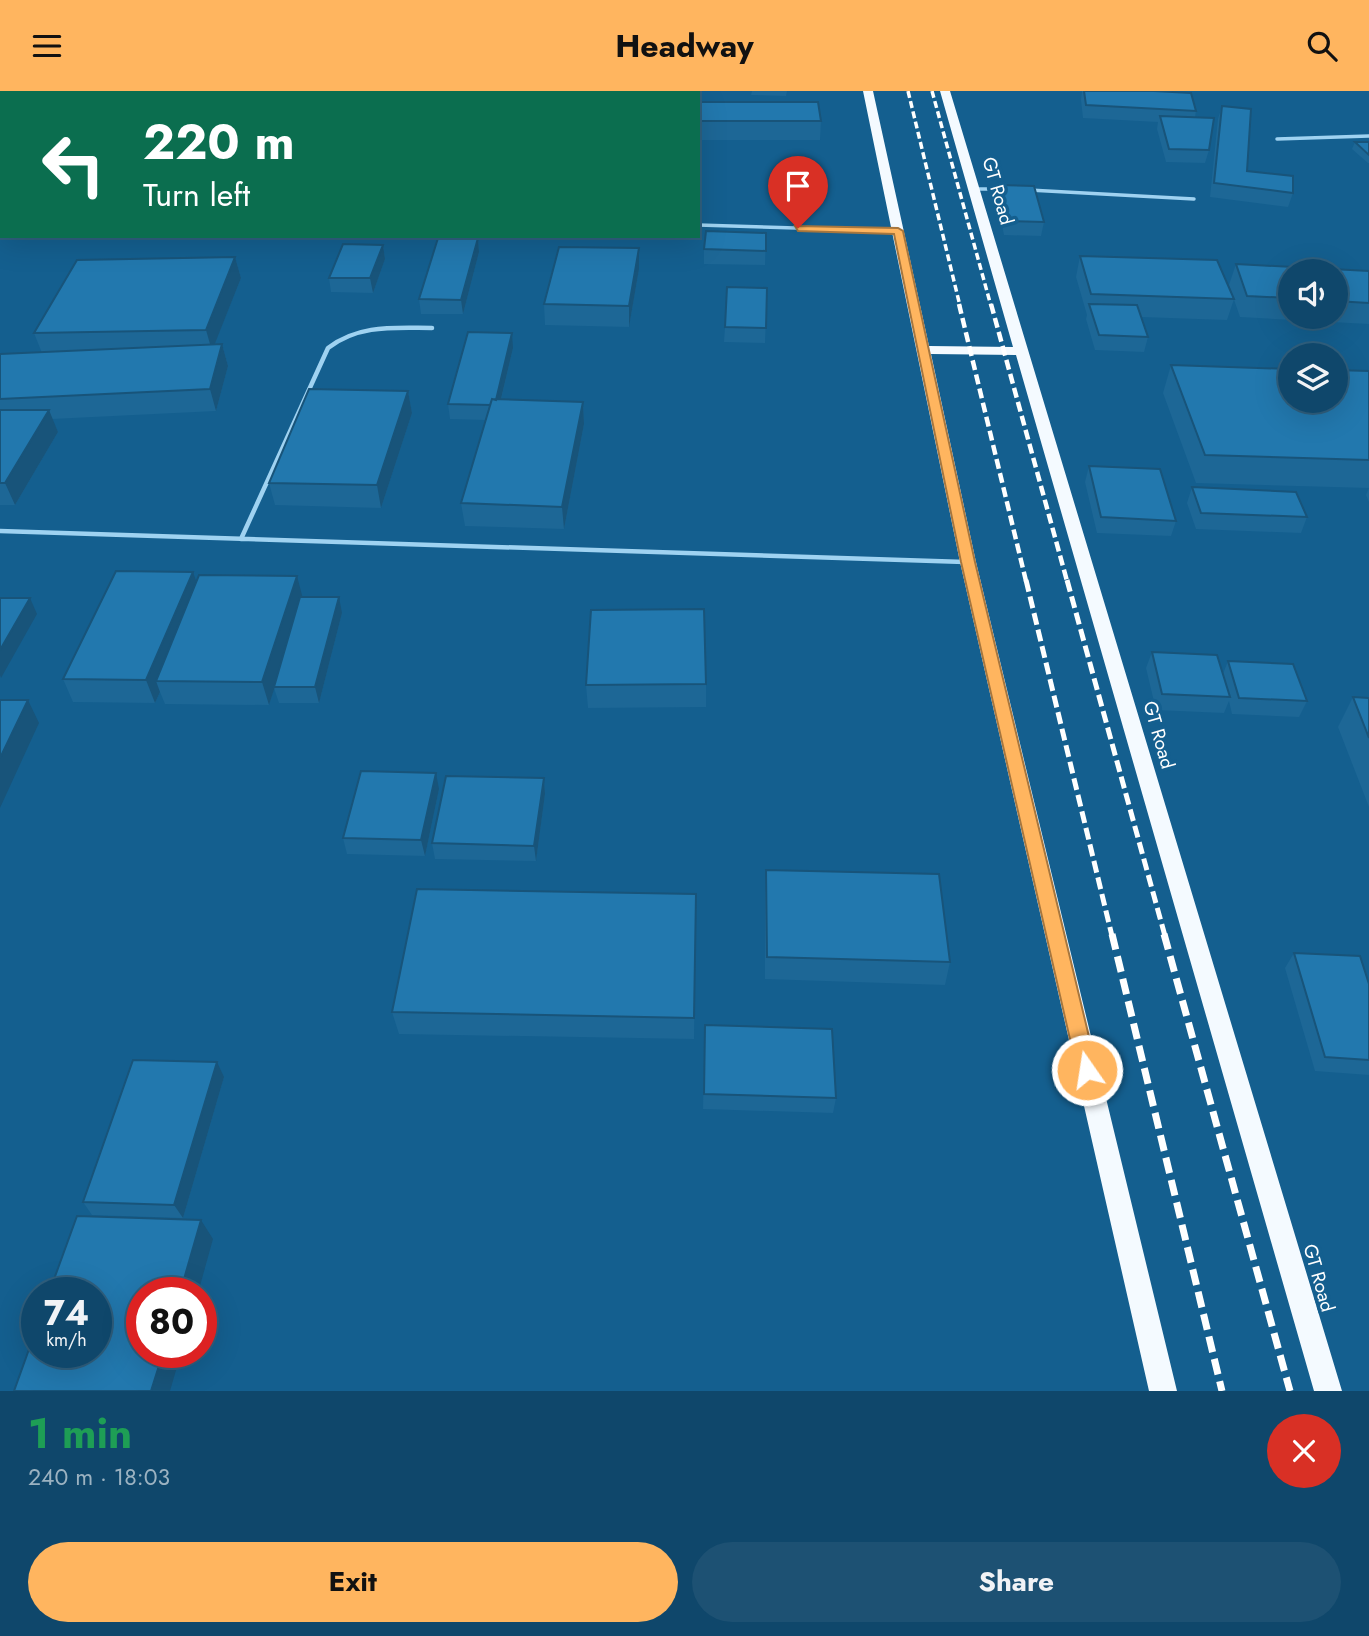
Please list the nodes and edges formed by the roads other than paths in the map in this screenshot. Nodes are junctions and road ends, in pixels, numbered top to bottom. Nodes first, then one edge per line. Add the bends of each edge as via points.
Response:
1 (868, 91) edge
2 (945, 91) edge
3 (1369, 136) edge
4 (1278, 139) dead end
5 (974, 189) junction
6 (1009, 189) edge
7 (1021, 189) edge
8 (1194, 199) dead end
9 (700, 225) edge
10 (898, 231) junction
11 (432, 328) dead end
12 (923, 350) junction
13 (1022, 351) junction
14 (0, 531) edge
15 (241, 539) junction
16 (968, 562) junction
17 (1163, 1391) edge
18 (1328, 1391) edge

1 - 10 highway
2 - 5 highway, GT Road
3 - 4 lane
5 - 6 lane
5 - 13 highway, GT Road
7 - 8 lane
9 - 10 lane
10 - 12 highway
11 - 15 lane via 356,332 328,348
12 - 13 highway
12 - 16 highway
13 - 18 highway, GT Road
14 - 15 lane
15 - 16 lane
16 - 17 highway

